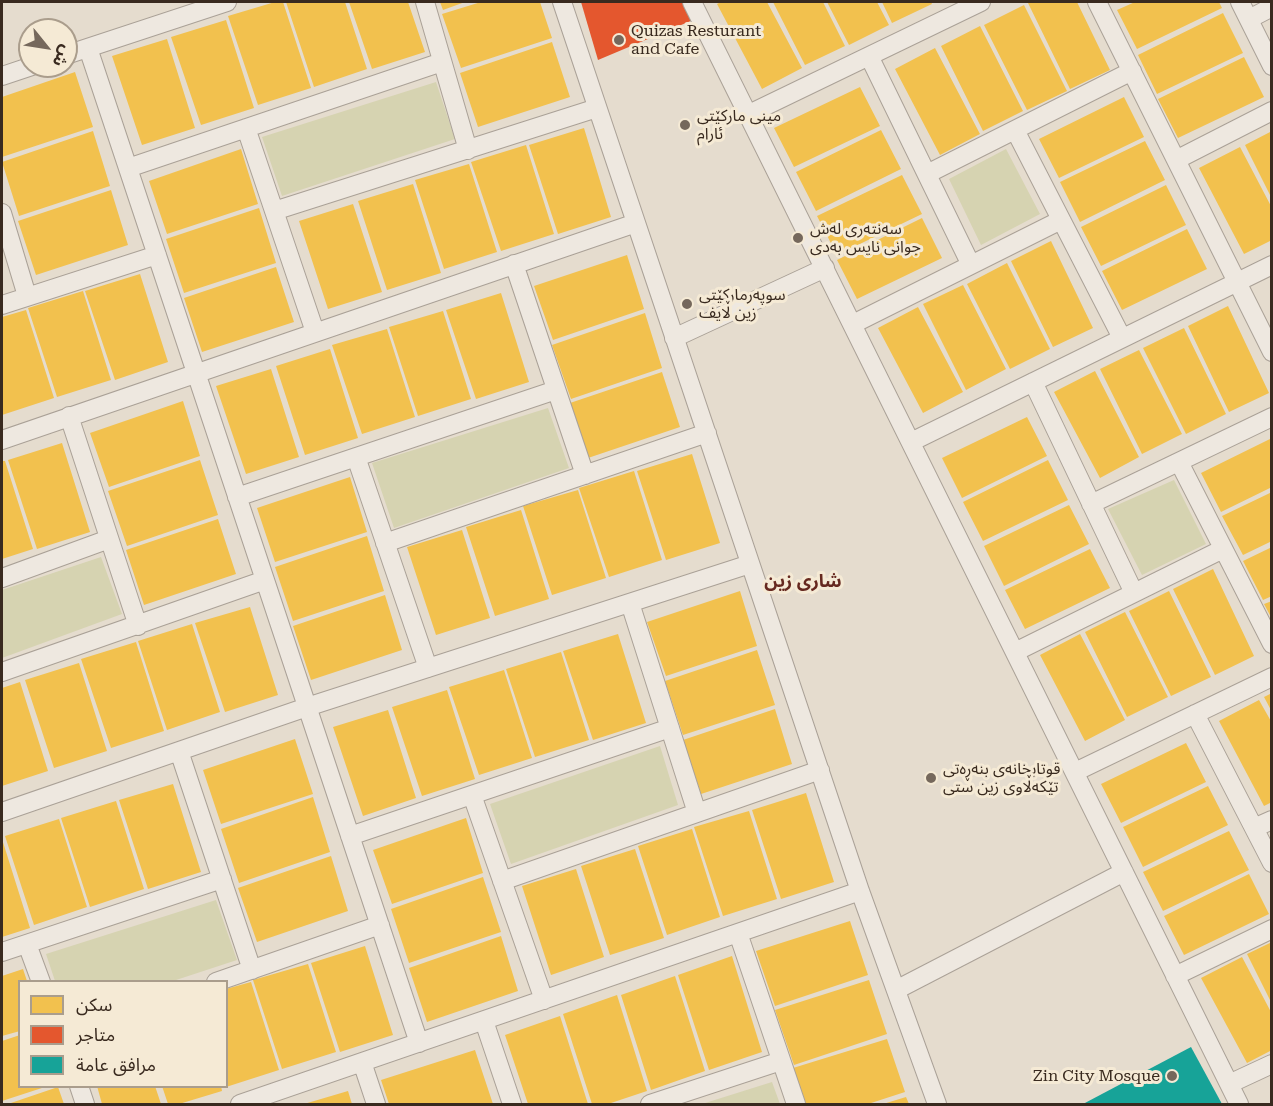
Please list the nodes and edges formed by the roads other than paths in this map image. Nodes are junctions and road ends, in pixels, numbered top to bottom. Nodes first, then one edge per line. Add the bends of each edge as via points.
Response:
1 (227, 2) edge
2 (424, 2) edge
3 (562, 2) edge
4 (693, 2) edge
5 (981, 2) edge
6 (1097, 2) edge
7 (1240, 2) edge
8 (956, 7) edge
9 (1272, 7) edge
10 (1249, 19) junction
11 (88, 48) junction
12 (78, 51) edge
13 (869, 56) junction
14 (442, 62) junction
15 (1272, 66) edge
16 (18, 71) edge
17 (1132, 71) junction
18 (2, 76) edge
19 (597, 108) junction
20 (1272, 111) edge
21 (748, 114) junction
22 (246, 129) junction
23 (1015, 130) junction
24 (468, 150) junction
25 (1176, 160) junction
26 (128, 168) junction
27 (927, 174) junction
28 (274, 211) junction
29 (2, 213) edge
30 (1061, 220) junction
31 (636, 223) junction
32 (157, 255) junction
33 (514, 264) junction
34 (971, 265) junction
35 (1272, 265) edge
36 (825, 268) junction
37 (1237, 282) junction
38 (27, 296) junction
39 (2, 304) edge
40 (853, 324) junction
41 (315, 332) junction
42 (674, 338) junction
43 (1122, 338) junction
44 (1272, 352) edge
45 (196, 372) junction
46 (1033, 382) junction
47 (556, 390) junction
48 (69, 416) junction
49 (1272, 417) edge
50 (706, 434) junction
51 (2, 440) edge
52 (911, 442) junction
53 (356, 457) junction
54 (1179, 462) junction
55 (585, 475) junction
56 (237, 497) junction
57 (1091, 504) junction
58 (110, 539) junction
59 (385, 543) junction
60 (1223, 549) junction
61 (750, 564) junction
62 (2, 578) edge
63 (265, 580) junction
64 (1134, 593) junction
65 (630, 603) junction
66 (138, 626) junction
67 (1272, 644) edge
68 (1015, 652) junction
69 (428, 668) junction
70 (2, 672) edge
71 (1272, 676) edge
72 (307, 707) junction
73 (1195, 714) junction
74 (670, 728) junction
75 (179, 751) junction
76 (820, 770) junction
77 (1075, 772) junction
78 (472, 795) junction
79 (2, 812) edge
80 (697, 813) junction
81 (1272, 820) edge
82 (1254, 828) junction
83 (350, 836) junction
84 (1272, 863) edge
85 (1124, 872) junction
86 (222, 879) junction
87 (502, 881) junction
88 (860, 891) junction
89 (380, 926) junction
90 (1272, 929) edge
91 (738, 933) junction
92 (27, 944) junction
93 (2, 952) edge
94 (252, 970) junction
95 (1176, 976) junction
96 (41, 980) edge
97 (219, 980) edge
98 (896, 990) junction
99 (544, 1000) junction
100 (484, 1021) junction
101 (419, 1043) junction
102 (781, 1061) junction
103 (362, 1062) junction
104 (1272, 1064) edge
105 (1229, 1084) junction
106 (80, 1088) edge
107 (85, 1104) edge
108 (240, 1104) edge
109 (376, 1104) edge
110 (512, 1104) edge
111 (650, 1104) edge
112 (796, 1104) edge
113 (937, 1104) edge
114 (1239, 1104) edge

1 - 11 street
2 - 14 street
3 - 19 street
4 - 21 street
5 - 8 street
6 - 17 street
7 - 10 street
8 - 13 street
9 - 10 street
10 - 15 street
11 - 12 street
11 - 26 street
13 - 21 street
13 - 27 street
14 - 22 street
14 - 24 street
16 - 18 street
17 - 23 street
17 - 25 street
19 - 24 street
19 - 31 street
20 - 25 street
21 - 36 street
22 - 26 street
22 - 28 street
23 - 27 street
23 - 30 street
24 - 28 street
25 - 37 street
26 - 32 street
27 - 34 street
28 - 41 street
29 - 38 street
30 - 34 street
30 - 43 street
31 - 33 street
31 - 42 street
32 - 38 street
32 - 45 street
33 - 41 street
33 - 47 street
34 - 40 street
35 - 37 street
36 - 40 street
36 - 42 street
37 - 43 street
37 - 44 street
38 - 39 street
40 - 52 street
41 - 45 street
42 - 50 street
43 - 46 street
45 - 48 street
45 - 56 street
46 - 52 street
46 - 57 street
47 - 53 street
47 - 55 street
48 - 51 street
48 - 58 street
49 - 54 street
50 - 55 street
50 - 61 street
52 - 68 street
53 - 56 street
53 - 59 street
54 - 57 street
54 - 60 street
55 - 59 street
56 - 63 street
57 - 64 street
58 - 62 street
58 - 66 street
59 - 69 street
60 - 64 street
60 - 67 street
61 - 65 street
61 - 76 street
63 - 66 street
63 - 72 street
64 - 68 street
65 - 69 street
65 - 74 street
66 - 70 street
68 - 77 street
69 - 72 street
71 - 73 street
72 - 75 street
72 - 83 street
73 - 77 street
73 - 82 street
74 - 78 street
74 - 80 street
75 - 79 street
75 - 86 street
76 - 80 street
76 - 88 street
77 - 85 street
78 - 83 street
78 - 87 street
80 - 87 street
81 - 82 street
82 - 84 street
83 - 89 street
85 - 95 street
85 - 98 street
86 - 92 street
86 - 94 street
87 - 99 street
88 - 91 street
88 - 98 street
89 - 94 street
89 - 101 street
90 - 95 street
91 - 99 street
91 - 102 street
92 - 93 street
92 - 96 street
94 - 97 street
95 - 105 street
98 - 113 street
99 - 100 street
100 - 101 street
100 - 110 street
101 - 103 street
102 - 111 street
102 - 112 street
103 - 108 street
103 - 109 street
104 - 105 street
105 - 114 street
106 - 107 street

